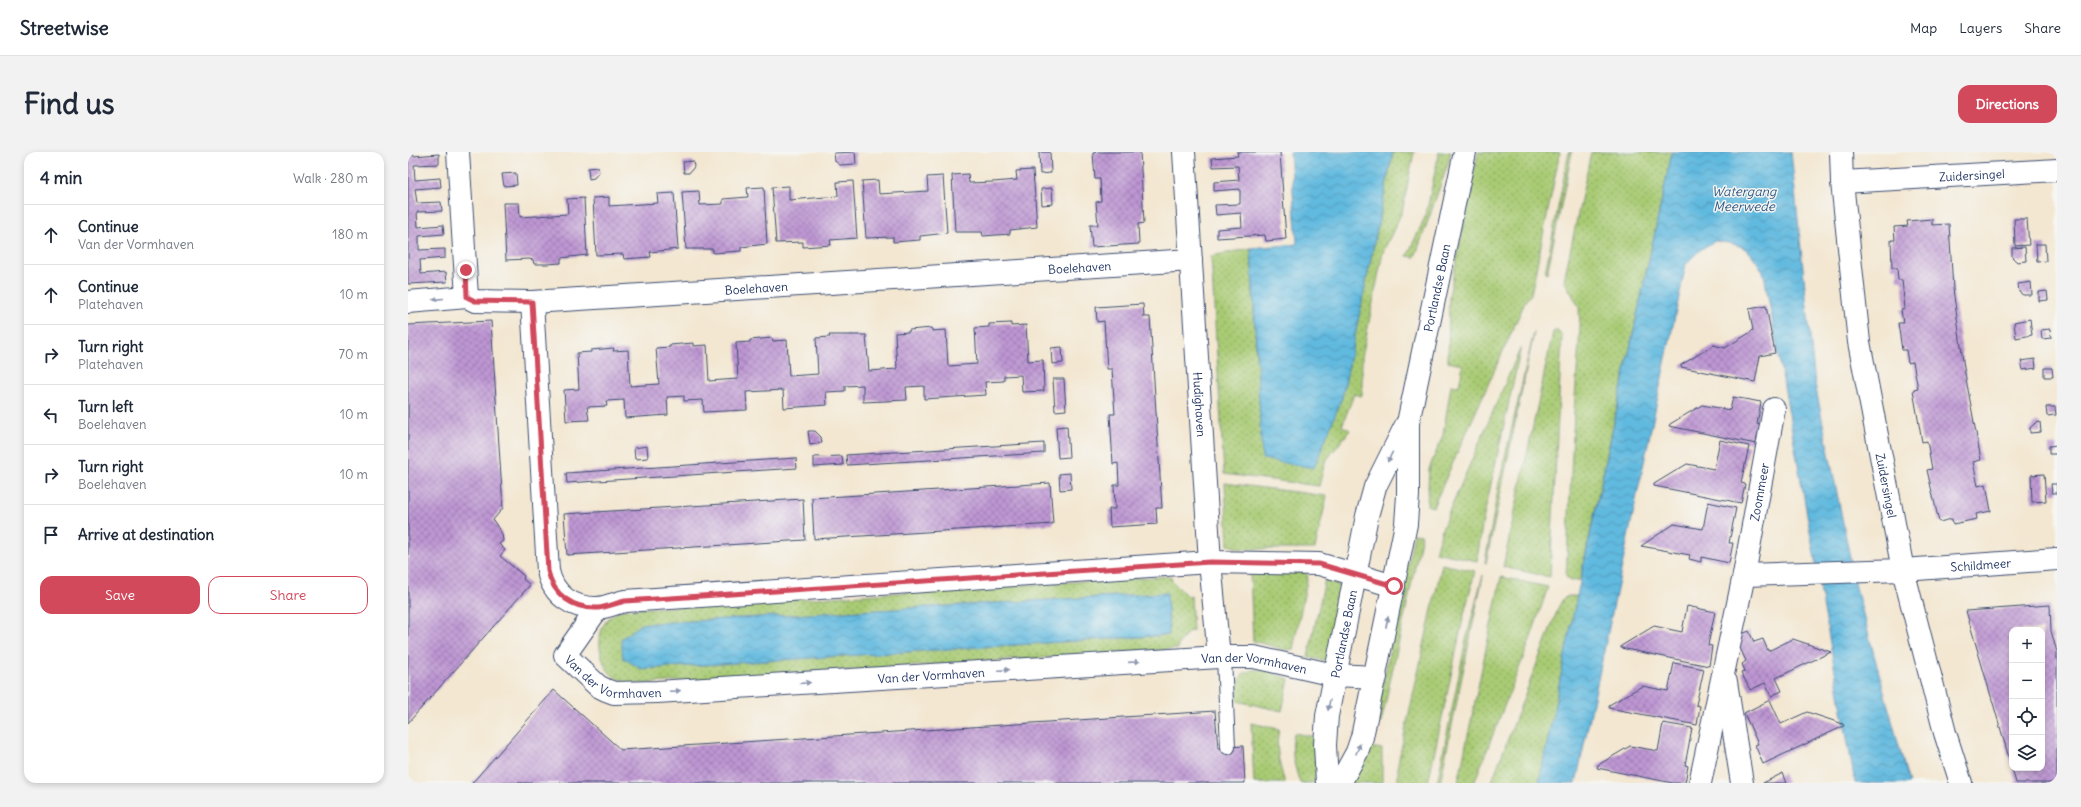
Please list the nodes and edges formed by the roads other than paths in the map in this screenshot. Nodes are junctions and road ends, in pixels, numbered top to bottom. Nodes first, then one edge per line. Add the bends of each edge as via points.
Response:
1 (458, 152) edge
2 (1184, 152) edge
3 (1465, 152) edge
4 (1841, 152) edge
5 (2057, 170) edge
6 (1842, 182) junction
7 (1191, 260) junction
8 (467, 297) junction
9 (408, 302) edge
10 (532, 302) junction
11 (1774, 409) dead end
12 (1408, 422) junction
13 (2057, 559) edge
14 (1210, 562) junction
15 (1903, 570) junction
16 (1355, 574) junction
17 (1744, 575) junction
18 (1394, 586) junction
19 (598, 608) junction
20 (1221, 658) junction
21 (1723, 666) junction
22 (1334, 675) junction
23 (1376, 677) junction
24 (1228, 747) dead end
25 (1327, 783) edge
26 (1340, 783) edge
27 (1700, 783) edge
28 (1742, 783) edge
29 (1960, 783) edge

1 - 8 street
2 - 7 street, Hudighaven
3 - 12 street, Portlandse Baan
4 - 6 street, Zuidersingel
5 - 6 street, Zuidersingel
6 - 15 street, Zuidersingel via 1859,342
7 - 10 street, Boelehaven
7 - 14 street, Hudighaven
8 -> 9 street, Boelehaven
8 - 10 street, Boelehaven via 475,301
10 - 19 street via 548,571 551,582 560,596 577,605
11 - 17 street, Zoommeer
12 -> 16 street, Portlandse Baan via 1375,487
12 - 18 street, Portlandse Baan via 1406,518
13 - 15 street, Schildmeer
14 - 16 street via 1319,564
14 - 19 street via 625,601
14 - 20 street, Hudighaven
15 - 17 street
15 - 29 street, Zuidersingel
16 - 18 street
16 - 22 street, Portlandse Baan
17 - 21 street, Zoommeer
23 -> 18 street, Portlandse Baan
19 -> 20 street, Van der Vormhaven via 565,655 598,686 614,693
20 - 22 street, Van der Vormhaven via 1254,657
20 - 24 lane
21 - 27 street, Zoommeer
21 - 28 street, Zoommeer
22 - 23 street, Van der Vormhaven
22 -> 25 street, Portlandse Baan via 1326,730
26 -> 23 street, Portlandse Baan via 1357,752

